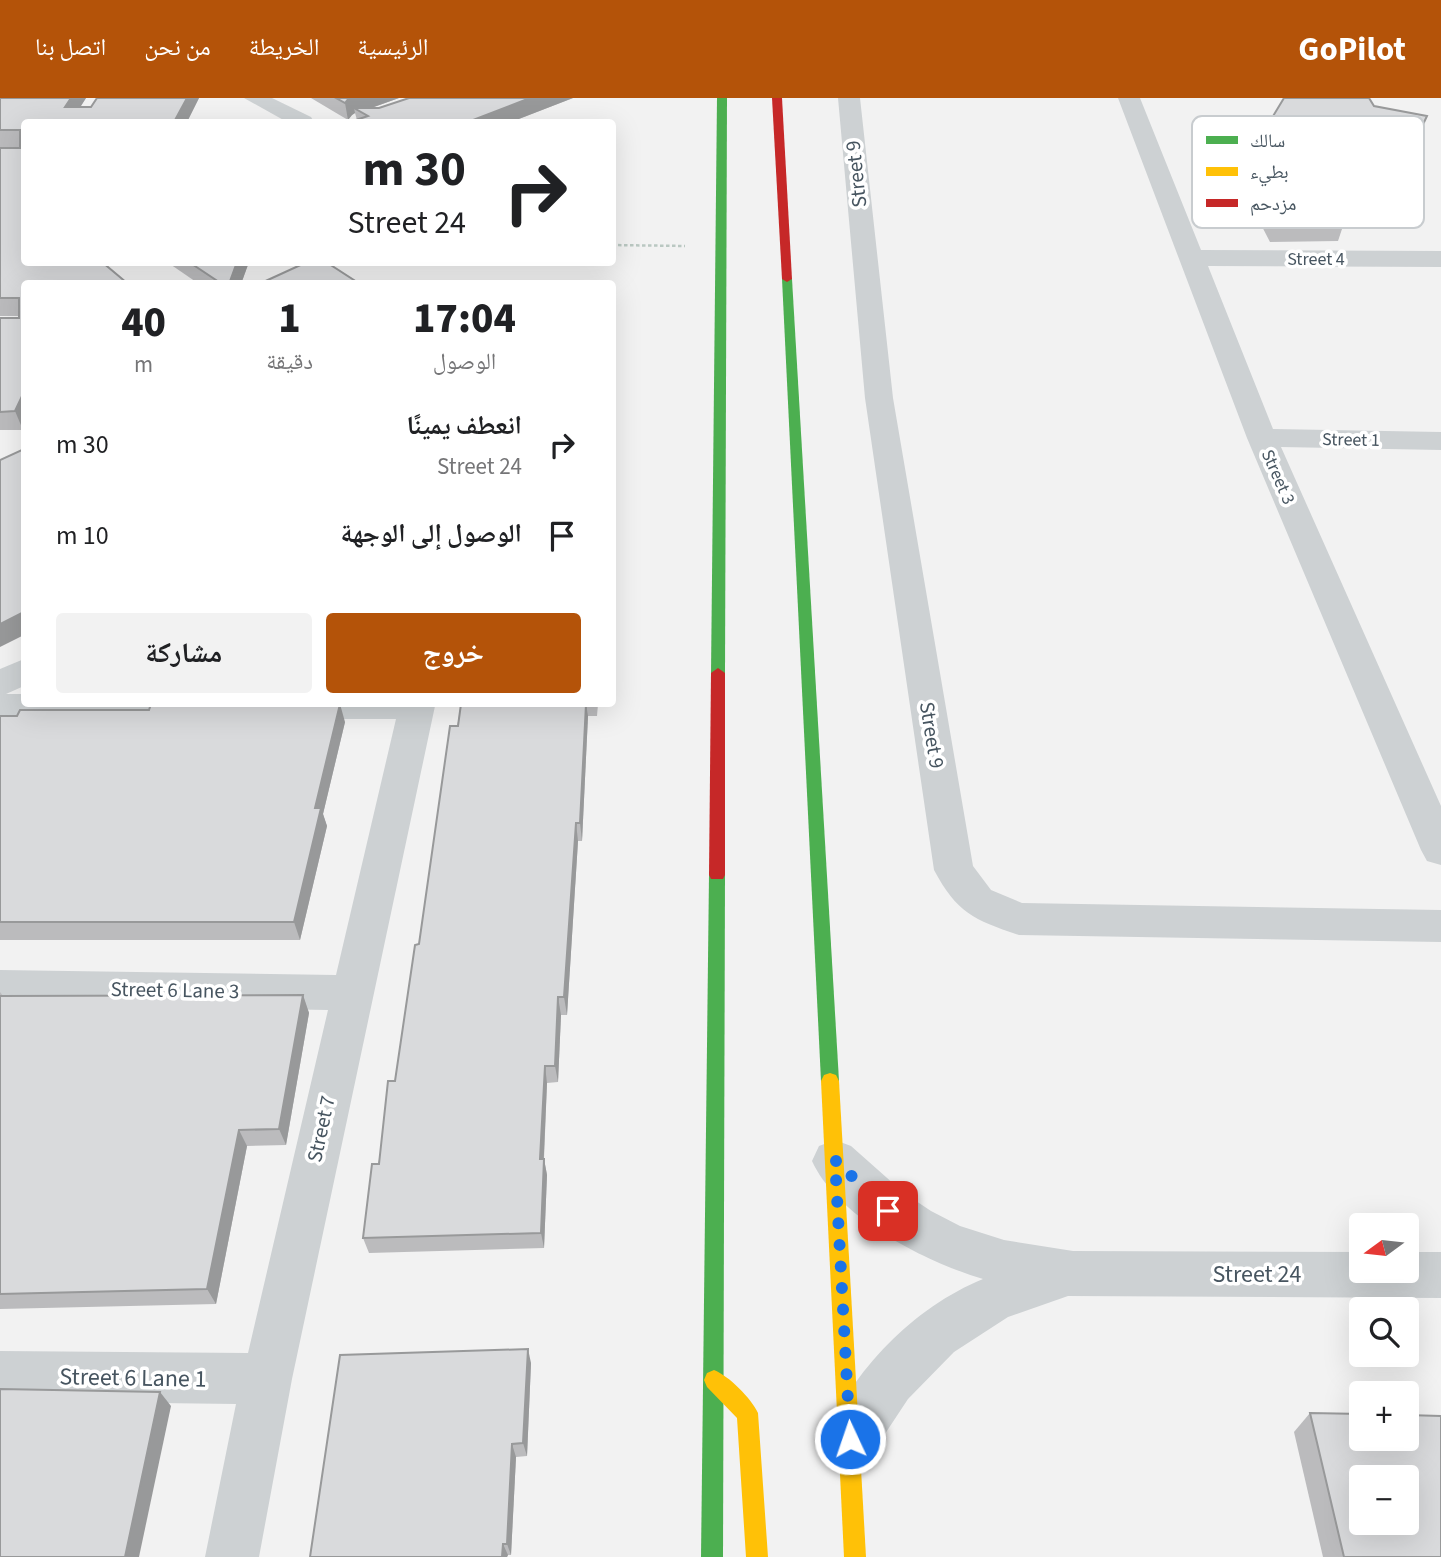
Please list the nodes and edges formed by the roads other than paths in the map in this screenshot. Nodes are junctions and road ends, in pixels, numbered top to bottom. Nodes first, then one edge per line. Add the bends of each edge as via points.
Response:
1 (255, 98) edge
2 (722, 98) edge
3 (777, 98) edge
4 (849, 98) edge
5 (1129, 98) edge
6 (297, 119) edge
7 (722, 132) junction
8 (739, 133) dead end
9 (765, 200) dead end
10 (783, 214) junction
11 (1192, 258) junction
12 (1441, 259) edge
13 (1262, 438) junction
14 (1441, 441) edge
15 (21, 673) edge
16 (0, 684) edge
17 (0, 707) edge
18 (21, 707) edge
19 (417, 707) edge
20 (1441, 850) edge
21 (1441, 926) edge
22 (0, 986) edge
23 (351, 993) junction
24 (835, 1160) junction
25 (1073, 1274) junction
26 (1441, 1275) edge
27 (0, 1376) edge
28 (267, 1379) junction
29 (714, 1380) junction
30 (850, 1439) junction
31 (232, 1557) edge
32 (712, 1557) edge
33 (757, 1557) edge
34 (855, 1557) edge

1 - 6 street
2 - 7 street
3 - 10 street
4 - 21 street, Street 9 via 879,398 954,870 977,901 1019,919
5 - 11 street, Street 3
7 - 8 street
7 - 29 street
9 - 10 street
10 - 24 street
11 - 12 street, Street 4
11 - 13 street, Street 3
13 - 14 street, Street 1
13 - 20 street, Street 3
15 - 16 street
17 - 18 street
19 - 23 street, Street 7
22 - 23 street, Street 6 Lane 3
23 - 28 street, Street 7
24 - 25 street, Street 24 via 888,1211 945,1244 995,1262
24 - 30 street
25 - 26 street, Street 24
25 - 30 street, Street 24 via 984,1302 944,1326 908,1358 877,1395
27 - 28 street, Street 6 Lane 1
28 - 31 street, Street 7
29 - 32 street
29 - 33 street via 747,1413
30 - 34 street

